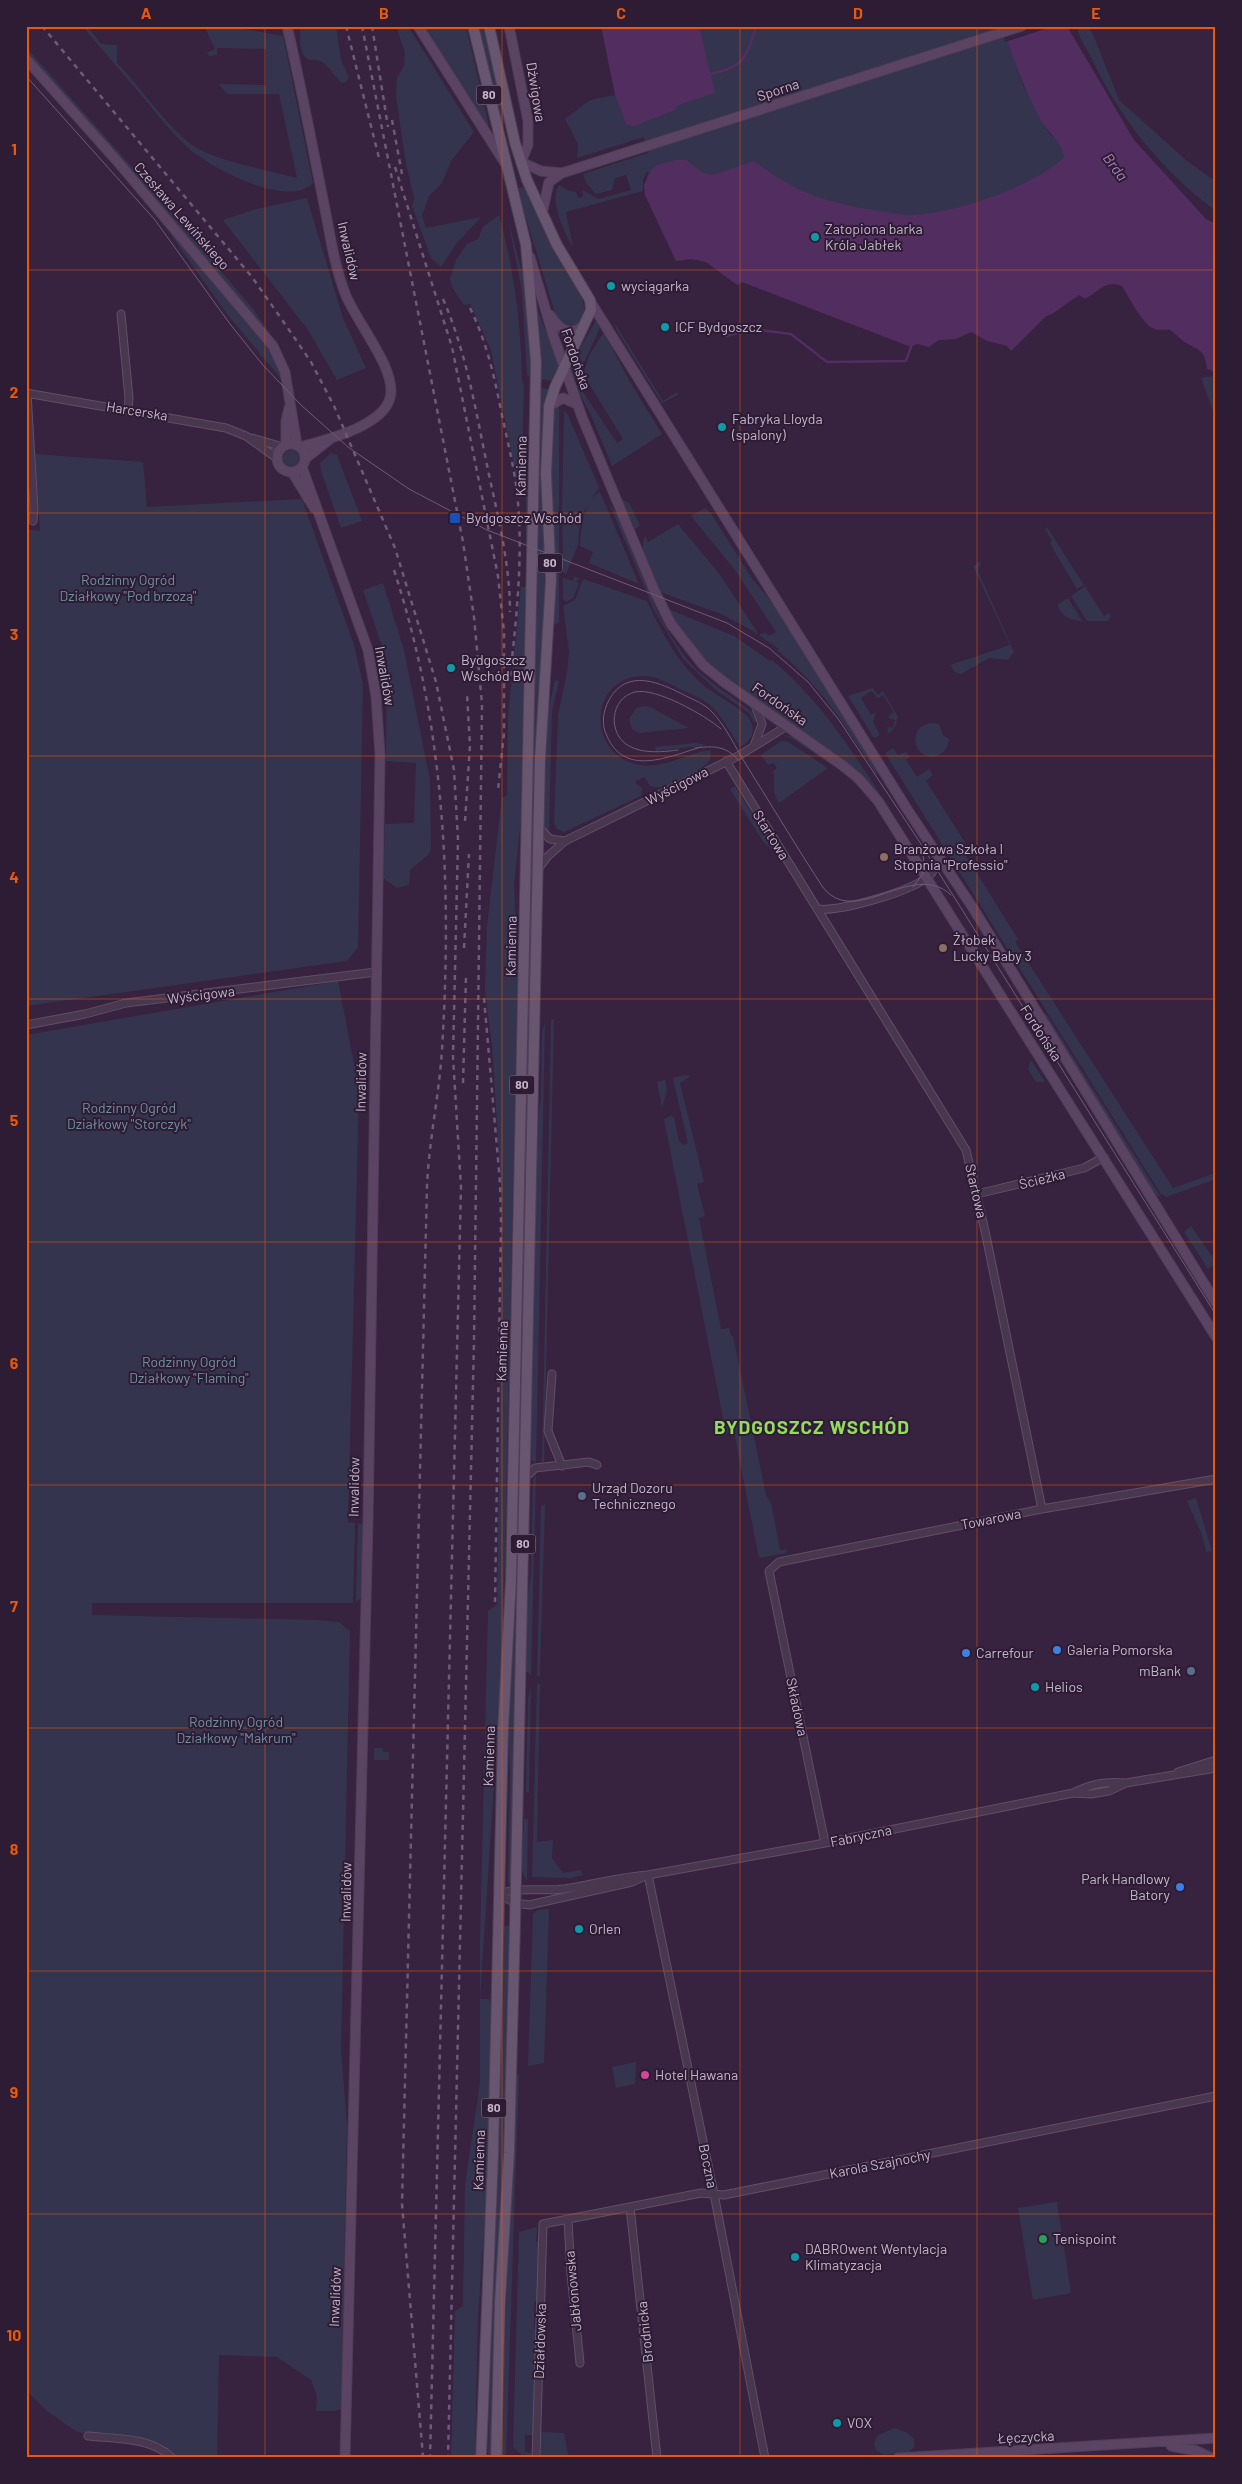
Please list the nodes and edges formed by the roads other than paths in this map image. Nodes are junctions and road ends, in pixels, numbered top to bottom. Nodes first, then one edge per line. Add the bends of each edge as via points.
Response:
1 (287, 26) edge
2 (418, 26) edge
3 (473, 26) edge
4 (488, 26) edge
5 (509, 26) edge
6 (1022, 26) edge
7 (26, 59) edge
8 (521, 162) junction
9 (505, 163) junction
10 (562, 173) junction
11 (542, 214) junction
12 (526, 245) junction
13 (590, 300) junction
14 (545, 306) junction
15 (121, 314) dead end
16 (587, 321) junction
17 (563, 367) junction
18 (27, 393) edge
19 (577, 404) junction
20 (289, 405) junction
21 (549, 406) junction
22 (128, 410) junction
23 (246, 436) junction
24 (330, 440) junction
25 (284, 446) junction
26 (298, 446) junction
27 (278, 459) junction
28 (304, 463) junction
29 (292, 472) junction
30 (33, 521) dead end
31 (324, 525) junction
32 (752, 701) junction
33 (787, 726) junction
34 (754, 746) junction
35 (726, 762) junction
36 (538, 827) junction
37 (565, 841) junction
38 (938, 856) junction
39 (537, 871) junction
40 (927, 878) junction
41 (817, 909) junction
42 (376, 972) junction
43 (26, 1025) edge
44 (1104, 1157) junction
45 (977, 1194) junction
46 (1216, 1303) edge
47 (1216, 1337) edge
48 (552, 1374) dead end
49 (525, 1460) junction
50 (598, 1465) dead end
51 (562, 1466) junction
52 (535, 1468) junction
53 (525, 1478) junction
54 (1216, 1479) edge
55 (1042, 1509) junction
56 (769, 1571) joint
57 (1216, 1760) edge
58 (1216, 1768) edge
59 (1171, 1775) junction
60 (825, 1843) junction
61 (648, 1875) junction
62 (515, 1888) junction
63 (499, 1894) junction
64 (515, 1903) junction
65 (1216, 2096) edge
66 (714, 2194) junction
67 (630, 2207) junction
68 (568, 2220) junction
69 (543, 2224) joint
70 (580, 2363) dead end
71 (88, 2436) dead end
72 (1216, 2438) edge
73 (1156, 2444) junction
74 (497, 2456) edge
75 (172, 2458) edge
76 (345, 2458) edge
77 (481, 2458) edge
78 (536, 2458) edge
79 (657, 2458) edge
80 (765, 2458) edge
81 (898, 2458) edge
82 (1212, 2458) edge

1 - 24 street, Inwalidów via 344,292 391,382 390,400 383,411
2 - 9 street
3 - 9 main road, Fordońska / 80
4 - 8 main road, Fordońska / 80
5 - 8 street, Dźwigowa via 528,121 528,145
6 - 10 street, Sporna
7 - 20 street, Czesława Lewińskiego via 268,338 281,361
8 - 10 street, Sporna via 542,171
8 - 11 main road, Fordońska / 80
9 - 12 main road, Fordońska / 80
10 - 11 street via 548,185
11 - 13 main road, Fordońska / 80
12 - 14 street, Fordońska
12 - 63 main road, Kamienna / 80 via 536,362 534,512 518,1294
13 - 16 main road, Kamienna / 80
13 - 38 street, Fordońska
14 - 16 street via 560,328 567,332 576,330
14 - 17 street, Fordońska
15 - 22 street
16 - 17 main road, Kamienna / 80
17 - 19 street, Fordońska
17 - 21 main road, Kamienna / 80
18 - 22 street, Harcerska
18 - 30 street
19 - 21 street via 563,398
19 - 32 street, Fordońska via 608,483 671,624 703,664
20 - 25 street, Czesława Lewińskiego
20 - 26 street, Czesława Lewińskiego
21 - 36 main road, Kamienna / 80 via 546,474 551,580
22 - 23 street, Harcerska via 212,425
23 - 25 street, Harcerska
23 - 27 street, Harcerska
24 - 26 street, Inwalidów
24 - 28 street, Inwalidów
25 - 26 street
25 - 27 street
26 - 28 street
27 - 29 street via 281,468
28 - 29 street
28 - 31 street, Inwalidów
29 - 31 street, Inwalidów
31 - 42 street, Inwalidów via 368,650 376,696 380,755
32 - 33 street, Fordońska
32 - 34 street via 760,713 762,724
33 - 34 street, Wyścigowa
33 - 40 street, Fordońska via 842,765 870,791
34 - 35 street, Wyścigowa
35 - 37 street, Wyścigowa
35 - 41 street, Startowa
36 - 37 street via 550,839
36 - 39 main road, Kamienna / 80
37 - 39 street, Wyścigowa via 546,857
38 - 40 street via 934,870
38 - 46 street, Fordońska
39 - 49 main road, Kamienna / 80
40 - 41 street via 905,889 851,905
40 - 44 street, Fordońska
41 - 45 street, Startowa via 966,1150
42 - 43 street, Wyścigowa via 126,1003
42 - 76 street, Inwalidów via 367,1540
44 - 45 street, Ścieżka via 1084,1168
44 - 47 street, Fordońska
45 - 55 street, Startowa
48 - 51 street via 548,1431
49 - 52 street
49 - 53 main road, Kamienna / 80
50 - 51 street via 589,1462
51 - 52 street
52 - 53 street
53 - 62 main road, Kamienna / 80
54 - 55 street, Towarowa
55 - 56 street, Towarowa via 780,1562
56 - 60 street, Składowa
57 - 59 street, Fabryczna
58 - 59 street, Fabryczna
59 - 60 street, Fabryczna via 1126,1783 1109,1791 1073,1793
60 - 61 street, Fabryczna
61 - 62 street, Fabryczna via 563,1889
61 - 64 street, Fabryczna via 632,1882 529,1905
61 - 66 street, Boczna
62 - 63 street, Fabryczna
62 - 64 main road, Kamienna / 80
63 - 64 street
63 - 77 main road, Kamienna / 80
64 - 74 main road, Kamienna / 80
65 - 66 street, Karola Szajnochy via 724,2195
66 - 67 street, Karola Szajnochy via 701,2193
66 - 80 street, Boczna
67 - 68 street, Karola Szajnochy
67 - 79 street, Brodnicka
68 - 69 street, Karola Szajnochy
68 - 70 street, Jabłonowska via 570,2274
69 - 78 street, Działdowska
71 - 75 street via 153,2445 164,2449
72 - 73 street, Łęczycka
73 - 81 street, Łęczycka
73 - 82 street, Łęczycka via 1197,2451

